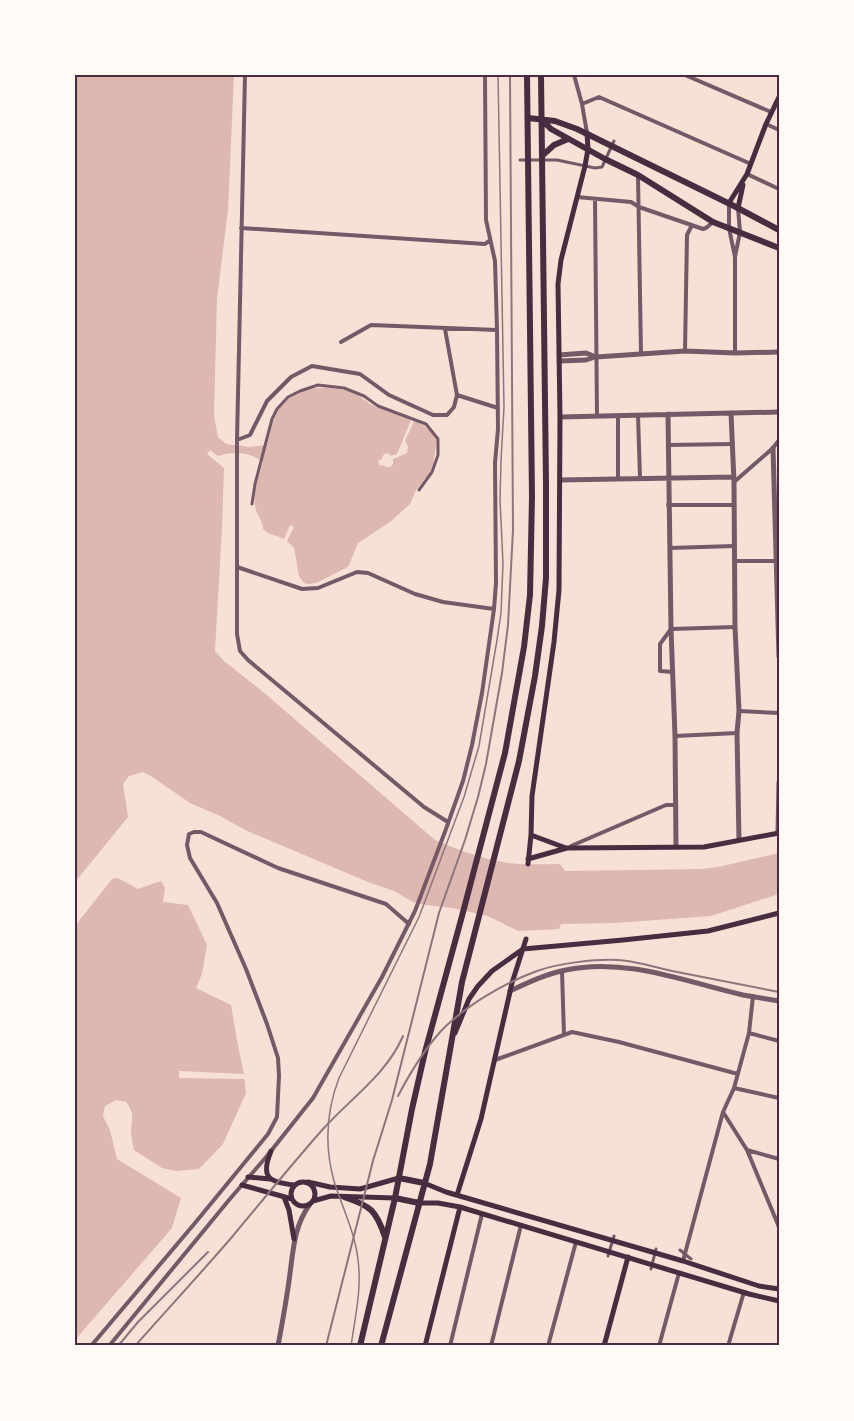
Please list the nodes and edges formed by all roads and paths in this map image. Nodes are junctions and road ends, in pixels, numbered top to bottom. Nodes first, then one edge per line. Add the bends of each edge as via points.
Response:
1 (245, 75) edge
2 (485, 75) edge
3 (527, 75) edge
4 (541, 75) edge
5 (574, 75) edge
6 (686, 75) edge
7 (779, 97) edge
8 (582, 104) junction
9 (771, 112) junction
10 (528, 118) junction
11 (541, 120) junction
12 (766, 124) junction
13 (779, 130) edge
14 (587, 133) junction
15 (568, 140) junction
16 (613, 143) junction
17 (588, 149) junction
18 (543, 158) junction
19 (605, 159) junction
20 (520, 160) dead end
21 (528, 160) junction
22 (752, 164) junction
23 (585, 166) junction
24 (638, 175) junction
25 (746, 177) junction
26 (779, 189) edge
27 (577, 197) junction
28 (594, 199) junction
29 (729, 203) junction
30 (639, 207) junction
31 (738, 208) junction
32 (713, 222) junction
33 (692, 225) junction
34 (241, 228) junction
35 (729, 228) junction
36 (779, 230) edge
37 (740, 232) junction
38 (490, 240) junction
39 (779, 248) edge
40 (735, 257) junction
41 (445, 329) junction
42 (497, 330) junction
43 (341, 342) dead end
44 (685, 351) junction
45 (779, 352) edge
46 (735, 353) junction
47 (559, 354) junction
48 (641, 355) junction
49 (596, 357) junction
50 (560, 362) junction
51 (457, 395) junction
52 (498, 408) junction
53 (779, 412) edge
54 (732, 413) junction
55 (668, 414) junction
56 (639, 415) junction
57 (597, 416) junction
58 (618, 416) junction
59 (560, 417) junction
60 (237, 440) junction
61 (779, 440) edge
62 (733, 444) junction
63 (668, 445) junction
64 (776, 448) edge
65 (618, 478) junction
66 (640, 478) junction
67 (668, 478) junction
68 (776, 478) edge
69 (560, 480) junction
70 (733, 480) junction
71 (419, 490) dead end
72 (252, 504) dead end
73 (668, 505) junction
74 (733, 505) junction
75 (777, 518) edge
76 (734, 546) junction
77 (670, 548) junction
78 (734, 561) junction
79 (778, 561) edge
80 (237, 567) junction
81 (778, 602) edge
82 (494, 609) junction
83 (735, 627) junction
84 (671, 629) junction
85 (779, 641) edge
86 (779, 657) edge
87 (673, 672) junction
88 (739, 711) junction
89 (779, 712) edge
90 (737, 734) junction
91 (675, 736) junction
92 (779, 782) edge
93 (676, 805) junction
94 (448, 822) junction
95 (778, 833) edge
96 (531, 835) junction
97 (739, 840) junction
98 (676, 847) junction
99 (567, 848) junction
100 (779, 913) edge
101 (409, 924) junction
102 (526, 939) dead end
103 (523, 949) junction
104 (562, 971) junction
105 (510, 991) junction
106 (753, 996) junction
107 (779, 1001) edge
108 (750, 1033) junction
109 (564, 1035) junction
110 (452, 1039) junction
111 (779, 1041) edge
112 (495, 1060) junction
113 (738, 1074) junction
114 (734, 1088) junction
115 (779, 1098) edge
116 (723, 1112) junction
117 (747, 1150) junction
118 (271, 1151) junction
119 (779, 1159) edge
120 (248, 1178) junction
121 (399, 1178) junction
122 (270, 1179) junction
123 (308, 1182) junction
124 (424, 1183) junction
125 (242, 1185) junction
126 (294, 1185) junction
127 (457, 1195) junction
128 (284, 1197) junction
129 (344, 1197) junction
130 (395, 1198) junction
131 (292, 1199) junction
132 (311, 1203) junction
133 (419, 1203) junction
134 (460, 1207) junction
135 (482, 1213) junction
136 (521, 1225) junction
137 (779, 1227) edge
138 (385, 1237) junction
139 (294, 1239) junction
140 (614, 1239) junction
141 (576, 1242) junction
142 (680, 1250) dead end
143 (656, 1251) junction
144 (609, 1254) junction
145 (685, 1254) junction
146 (628, 1257) junction
147 (691, 1259) dead end
148 (684, 1261) junction
149 (652, 1267) junction
150 (679, 1273) junction
151 (779, 1289) edge
152 (744, 1292) junction
153 (779, 1301) edge
154 (277, 1344) edge
155 (91, 1346) edge
156 (109, 1346) edge
157 (360, 1346) edge
158 (381, 1346) edge
159 (425, 1346) edge
160 (450, 1346) edge
161 (492, 1346) edge
162 (548, 1346) edge
163 (604, 1346) edge
164 (659, 1346) edge
165 (728, 1346) edge

1 - 34 street
2 - 38 street via 486,220
3 - 10 main road
4 - 11 main road
5 - 8 street
6 - 9 street
7 - 9 main road
8 - 14 street
8 - 22 street via 599,97
9 - 12 main road
10 - 11 main road
10 - 21 main road
11 - 14 main road
11 - 15 main road
11 - 18 main road
12 - 13 street
12 - 22 main road
14 - 16 main road
14 - 17 main road
15 - 17 main road
15 - 18 main road via 554,144
16 - 19 street
16 - 29 main road
17 - 19 main road
17 - 23 main road
18 - 21 street
18 - 23 street
18 - 110 main road via 546,578 542,626 519,761 462,982
19 - 23 street via 602,167
19 - 24 main road
20 - 21 street
21 - 121 main road via 532,497 530,595 524,647 505,753 425,1052
22 - 25 main road
23 - 27 main road
24 - 30 street
24 - 32 main road
25 - 26 street
25 - 29 main road
25 - 31 main road
27 - 28 street
27 - 47 main road via 558,284
28 - 30 street via 631,202
28 - 49 street
29 - 31 main road
29 - 35 street
30 - 33 street
30 - 48 street
31 - 36 main road
31 - 37 street
32 - 33 street via 703,229
32 - 35 main road
33 - 44 street via 687,235
34 - 38 street via 485,244
34 - 60 street
35 - 37 main road
35 - 40 street
37 - 39 main road
37 - 40 street
38 - 42 street via 495,261
40 - 46 street
41 - 42 street
41 - 43 street via 371,325
41 - 51 street
42 - 52 street
44 - 46 street
44 - 48 street
45 - 46 street
47 - 49 street via 586,353
47 - 50 main road
48 - 49 street
49 - 50 street
49 - 57 street
50 - 59 main road
51 - 52 street
51 - 60 street via 447,414 433,415 389,395 360,374 312,366 291,376 267,401 250,435
52 - 82 street
53 - 54 street
54 - 55 street
54 - 62 street
55 - 56 street
55 - 63 street
56 - 58 street
56 - 66 street
57 - 58 street
57 - 59 street
58 - 65 street
59 - 69 main road
60 - 80 street
61 - 64 street
62 - 63 street
62 - 70 street
63 - 67 street
64 - 68 street
64 - 70 street
65 - 66 street
65 - 69 street
66 - 67 street
67 - 70 street
67 - 73 street
68 - 75 street
69 - 96 main road via 560,590 532,796
70 - 74 street
71 - 72 street via 438,455 438,439 426,424 344,388 318,385 288,397 277,409
73 - 74 street
73 - 77 street
74 - 76 street
75 - 79 street
76 - 77 street
76 - 78 street
77 - 84 street
78 - 79 street
78 - 83 street
79 - 81 street
80 - 82 street via 302,589 318,588 357,572 368,573 415,594
80 - 94 street via 240,651 424,807
81 - 85 street
82 - 94 street via 472,745
83 - 84 street
83 - 88 street
84 - 87 street
84 - 87 street via 660,644 660,671
85 - 86 street
87 - 91 street
88 - 89 street
88 - 90 street
90 - 91 street
90 - 97 street
91 - 93 street
92 - 95 street
93 - 98 street
93 - 99 street via 666,805
94 - 101 street
95 - 97 main road
96 - 99 main road
96 - 99 main road via 528,861
97 - 98 main road via 704,847
98 - 99 main road
100 - 103 main road via 708,931
101 - 118 street via 313,1098
101 - 155 street via 386,904 278,868 201,832 189,834 190,858 217,903 278,1058 277,1117 268,1134
102 - 103 main road
103 - 105 main road
103 - 110 main road via 478,986
104 - 105 street
104 - 106 street via 630,969
104 - 109 street
105 - 112 main road
106 - 107 street
106 - 108 street
108 - 111 street
108 - 113 street
109 - 112 street
109 - 113 street via 572,1032 619,1042
110 - 124 main road
112 - 127 main road
113 - 114 street
114 - 115 street
114 - 116 street
116 - 117 street
116 - 145 street
117 - 119 street
117 - 137 street
118 - 120 street
118 - 122 main road via 266,1169
120 - 122 main road
120 - 125 street
121 - 123 main road via 360,1190
121 - 124 main road
121 - 130 main road
122 - 126 main road
123 - 126 main road
123 - 132 main road via 315,1190
124 - 127 main road
124 - 133 main road
125 - 128 main road
125 - 156 street
126 - 131 main road
127 - 140 main road
128 - 131 main road
128 - 139 main road
129 - 130 main road
129 - 132 main road via 331,1196
129 - 138 main road via 370,1208
130 - 133 main road
130 - 138 main road
131 - 132 main road via 303,1206
132 - 139 street
133 - 134 main road
133 - 158 main road
134 - 135 main road
134 - 159 main road
135 - 136 main road
135 - 160 street
136 - 141 main road
136 - 161 street
138 - 157 main road
139 - 154 street
140 - 143 main road
140 - 144 street
141 - 144 main road
141 - 162 street
142 - 145 street
143 - 148 main road
143 - 149 street
144 - 146 main road
145 - 147 street
145 - 148 street
146 - 149 main road
146 - 163 main road
148 - 151 main road
149 - 150 main road
150 - 152 main road
150 - 164 street
152 - 153 main road
152 - 165 street

